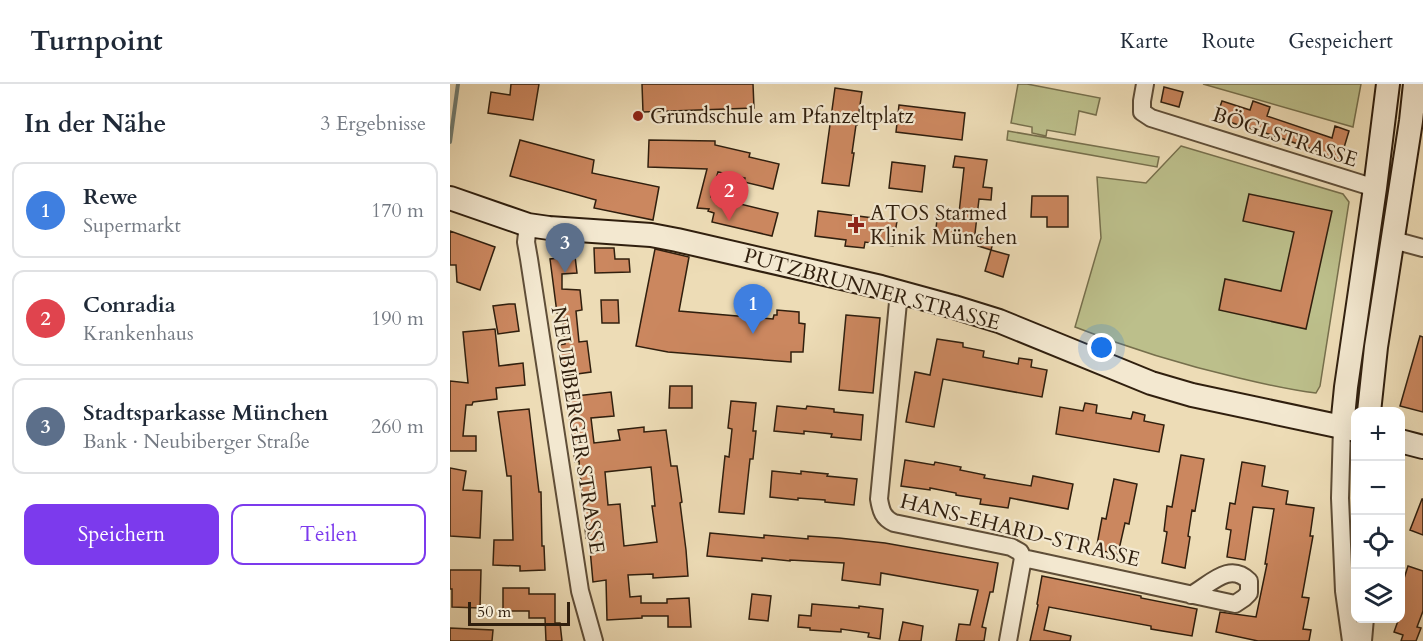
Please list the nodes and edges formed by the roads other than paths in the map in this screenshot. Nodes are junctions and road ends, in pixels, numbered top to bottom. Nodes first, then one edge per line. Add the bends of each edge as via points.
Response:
1 (1145, 84) edge
2 (1388, 84) edge
3 (1415, 84) edge
4 (1375, 188) junction
5 (450, 198) edge
6 (528, 225) junction
7 (1393, 240) junction
8 (1423, 248) edge
9 (899, 292) junction
10 (1369, 407) edge
11 (1349, 428) edge
12 (1405, 442) edge
13 (1423, 447) edge
14 (1023, 558) junction
15 (1191, 595) dead end
16 (1365, 623) edge
17 (594, 641) edge
18 (1008, 641) edge
19 (1351, 641) edge
20 (1363, 641) edge

1 - 4 street, BÖGLSTRASSE via 1142,112 1151,118
2 - 4 main road
3 - 7 main road
4 - 11 main road via 1346,387
5 - 6 main road, PUTZBRUNNER STRASSE
6 - 9 main road, PUTZBRUNNER STRASSE via 677,240
6 - 17 street, NEUBIBERGER STRASSE via 526,242 577,573
7 - 8 street
7 - 10 main road
9 - 11 main road, PUTZBRUNNER STRASSE via 999,321 1151,383
9 - 14 street, HANS-EHARD-STRASSE via 879,499 881,512 894,523 1011,547
11 - 19 street via 1340,498 1344,591
12 - 13 main road
14 - 15 street, HANS-EHARD-STRASSE
14 - 18 street
16 - 20 street

